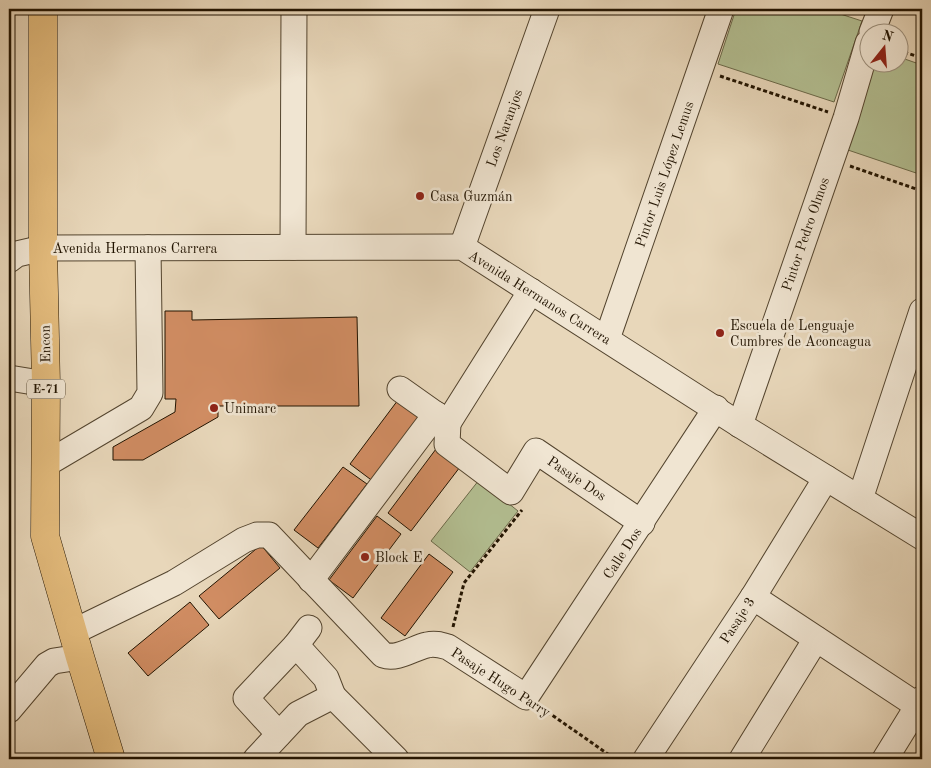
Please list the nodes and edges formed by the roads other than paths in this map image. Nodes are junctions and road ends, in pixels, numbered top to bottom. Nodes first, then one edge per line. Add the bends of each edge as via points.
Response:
1 (43, 9) edge
2 (294, 9) edge
3 (547, 9) edge
4 (721, 9) edge
5 (881, 9) edge
6 (876, 22) edge
7 (859, 72) edge
8 (293, 247) junction
9 (462, 247) junction
10 (43, 248) junction
11 (148, 248) junction
12 (9, 260) edge
13 (531, 291) junction
14 (922, 311) edge
15 (606, 339) junction
16 (9, 378) edge
17 (46, 384) junction
18 (400, 389) dead end
19 (716, 408) junction
20 (442, 419) junction
21 (740, 425) junction
22 (46, 464) junction
23 (826, 478) junction
24 (860, 499) junction
25 (642, 523) junction
26 (922, 538) edge
27 (311, 580) junction
28 (752, 597) junction
29 (816, 639) junction
30 (76, 644) junction
31 (333, 696) junction
32 (526, 697) joint
33 (920, 703) edge
34 (10, 705) edge
35 (280, 734) junction
36 (895, 756) edge
37 (262, 757) edge
38 (649, 758) edge
39 (111, 759) edge
40 (396, 759) edge
41 (742, 759) edge

1 - 10 main road, Encon / E-71
2 - 8 street
3 - 9 street, Los Naranjos
4 - 15 street, Pintor Luis López Lemus
5 - 6 street
7 - 21 street, Pintor Pedro Olmos
8 - 9 street, Avenida Hermanos Carrera
8 - 11 street, Avenida Hermanos Carrera
9 - 13 street, Avenida Hermanos Carrera
10 - 11 street, Avenida Hermanos Carrera
10 - 12 street, Avenida Hermanos Carrera via 17,254
10 - 17 main road, Encon / E-71
11 - 22 street via 150,393 141,408
13 - 15 street, Avenida Hermanos Carrera
13 - 20 street
14 - 24 street
15 - 19 street, Avenida Hermanos Carrera
16 - 17 street
17 - 22 main road, Encon / E-71
18 - 20 street
19 - 21 street, Avenida Hermanos Carrera
19 - 25 street, Calle Dos
20 - 25 street, Pasaje Dos via 447,444 511,492 536,451
20 - 27 street
21 - 23 street, Avenida Hermanos Carrera
22 - 30 main road, Encon / E-71 via 45,536
23 - 24 street, Avenida Hermanos Carrera
23 - 28 street, Pasaje 3
24 - 26 street, Avenida Hermanos Carrera
25 - 32 street, Calle Dos
27 - 30 street via 268,535 257,535
27 - 32 street, Pasaje Hugo Parry via 379,652 391,657 428,645 448,647
28 - 29 street
28 - 38 street, Pasaje 3
29 - 33 street
29 - 41 street
30 - 34 street via 47,665
30 - 39 main road, Encon / E-71
31 - 35 street via 298,714
31 - 35 street via 303,637 246,698
31 - 40 street
33 - 36 street
35 - 37 street

